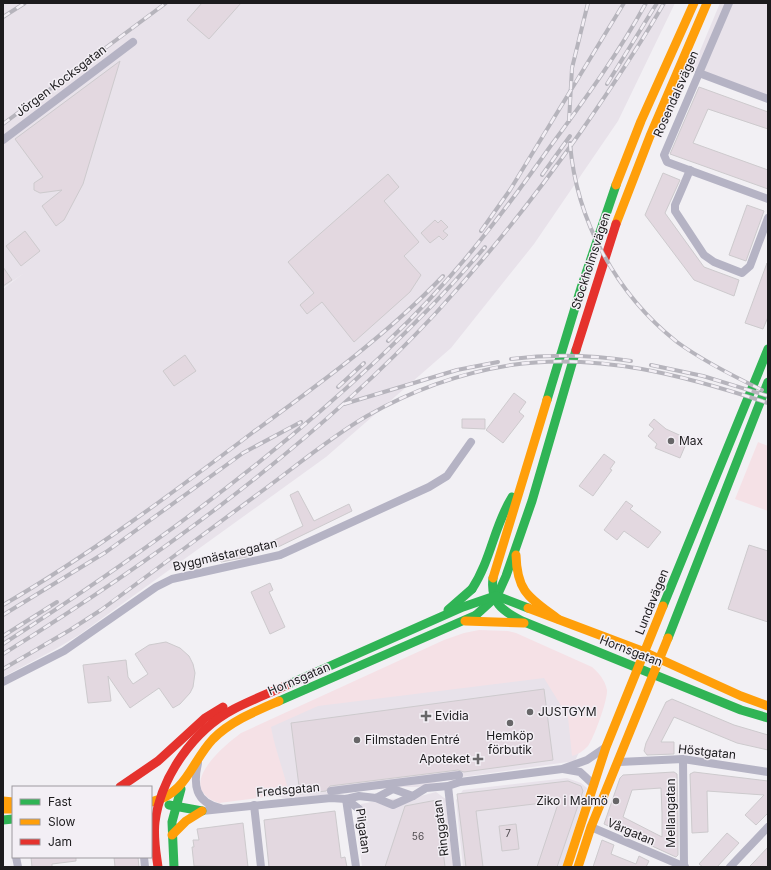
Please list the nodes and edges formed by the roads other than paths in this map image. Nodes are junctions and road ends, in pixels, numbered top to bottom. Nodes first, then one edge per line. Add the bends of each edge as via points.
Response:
1 (694, 3) edge
2 (707, 3) edge
3 (729, 3) edge
4 (134, 42) dead end
5 (699, 73) junction
6 (768, 99) edge
7 (3, 140) edge
8 (690, 170) junction
9 (768, 199) edge
10 (768, 218) edge
11 (768, 349) edge
12 (768, 382) edge
13 (471, 442) dead end
14 (525, 480) junction
15 (520, 535) junction
16 (472, 589) joint
17 (495, 597) junction
18 (436, 619) junction
19 (558, 619) junction
20 (465, 621) junction
21 (528, 623) junction
22 (645, 652) junction
23 (660, 658) junction
24 (639, 667) junction
25 (654, 673) junction
26 (3, 682) edge
27 (292, 684) junction
28 (768, 706) edge
29 (768, 718) edge
30 (606, 747) junction
31 (200, 756) junction
32 (683, 759) junction
33 (619, 762) junction
34 (562, 769) junction
35 (768, 772) edge
36 (459, 775) dead end
37 (184, 780) junction
38 (168, 783) junction
39 (594, 785) junction
40 (121, 786) edge
41 (448, 786) junction
42 (331, 791) dead end
43 (413, 796) junction
44 (169, 797) junction
45 (376, 798) junction
46 (346, 799) junction
47 (154, 801) edge
48 (332, 804) dead end
49 (254, 806) junction
50 (175, 807) junction
51 (224, 809) junction
52 (360, 809) dead end
53 (202, 812) junction
54 (164, 816) junction
55 (591, 827) junction
56 (768, 827) edge
57 (152, 829) edge
58 (172, 835) junction
59 (158, 867) edge
60 (169, 867) edge
61 (174, 867) edge
62 (261, 867) edge
63 (356, 867) edge
64 (458, 867) edge
65 (566, 867) edge
66 (578, 867) edge
67 (684, 867) edge
68 (730, 867) edge

1 - 14 main road, Stockholmsvägen via 613,191 565,340
2 - 15 main road, Stockholmsvägen via 658,113 624,198
3 - 5 street, Rosendalsvägen
4 - 7 street, Jörgen Kocksgatan
5 - 6 street
5 - 8 street, Rosendalsvägen via 664,152 668,162
8 - 9 street, Rosendalsvägen
8 - 10 street via 675,205 675,211 704,254 714,262 742,273 750,266
11 - 22 main road, Lundavägen
12 - 23 main road
13 - 26 street, Byggmästaregatan via 447,476 429,487 280,555 172,579 156,587 64,651
14 - 16 main road, Stockholmsvägen via 507,504 486,564
14 - 17 main road, Stockholmsvägen via 493,578 491,591
15 - 17 main road via 506,576
15 - 19 main road via 516,567 523,590 536,604
16 - 18 main road, Hornsgatan
17 - 18 main road, Hornsgatan
17 - 19 main road, Hornsgatan
17 - 20 main road, Hornsgatan via 476,615
17 - 21 main road, Hornsgatan via 503,610
18 - 27 main road, Hornsgatan
19 - 22 main road, Hornsgatan
20 - 21 main road
20 - 31 main road, Hornsgatan via 245,716 220,732
21 - 24 main road, Hornsgatan
22 - 23 main road, Hornsgatan
22 - 24 main road, Lundavägen
23 - 25 main road
23 - 28 main road, Hornsgatan via 732,693
24 - 25 main road, Hornsgatan
24 - 30 main road, Lundavägen
25 - 29 main road, Hornsgatan via 741,710
25 - 33 main road
27 - 38 main road, Hornsgatan via 234,708 206,728 187,750
27 - 40 main road via 244,697 219,710 206,718 158,761
30 - 34 street, Fredsgatan via 587,760
30 - 39 main road, Lundavägen
31 - 37 main road, Hornsgatan
31 - 51 street via 195,784 197,792 202,800 211,806
32 - 33 street, Höstgatan
32 - 35 street, Höstgatan
32 - 67 street, Mellangatan
33 - 55 main road
34 - 39 street, Fredsgatan via 580,772
34 - 41 street, Fredsgatan via 460,782
36 - 42 street
37 - 44 main road, Hornsgatan
37 - 50 main road
38 - 44 main road
38 - 47 main road, Hornsgatan
39 - 65 main road, Lundavägen
41 - 43 street, Fredsgatan via 426,788
41 - 64 street, Ringgatan
43 - 45 street via 393,789
43 - 45 street, Fredsgatan via 393,806
44 - 47 main road, Hornsgatan
44 - 50 main road
45 - 46 street, Fredsgatan via 359,796
46 - 48 street
46 - 49 street, Fredsgatan via 332,798
46 - 52 street
46 - 63 street, Pilgatan
47 - 50 main road
47 - 54 main road
47 - 57 main road, Hornsgatan
49 - 51 street, Fredsgatan
49 - 62 street
50 - 53 main road
50 - 54 main road
50 - 58 main road
51 - 53 street, Fredsgatan
53 - 58 main road via 186,821
54 - 57 main road
54 - 60 main road
55 - 66 main road
55 - 67 street, Vårgatan
56 - 68 street
57 - 59 main road, Hornsgatan
58 - 61 main road

